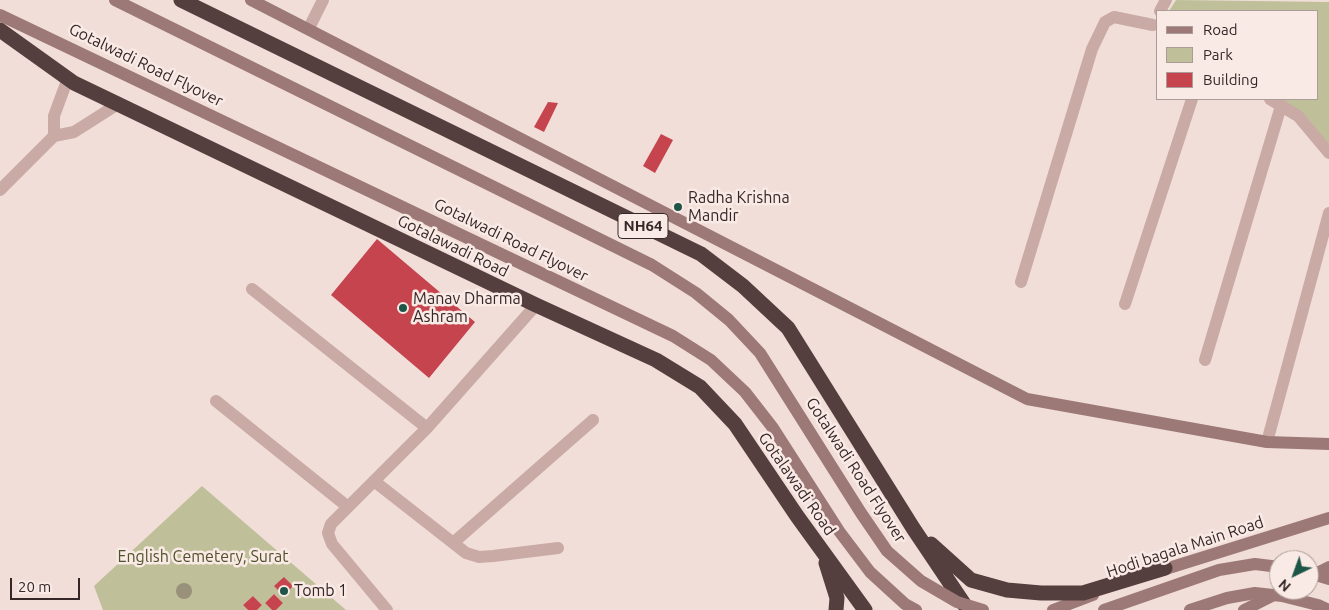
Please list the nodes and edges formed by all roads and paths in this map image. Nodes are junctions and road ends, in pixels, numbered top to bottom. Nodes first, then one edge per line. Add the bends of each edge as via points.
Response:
1 (115, 0) edge
2 (181, 0) edge
3 (251, 0) edge
4 (323, 0) edge
5 (0, 15) edge
6 (1156, 23) edge
7 (309, 28) junction
8 (0, 30) edge
9 (68, 78) junction
10 (1192, 100) edge
11 (1272, 100) edge
12 (118, 104) junction
13 (1281, 106) junction
14 (54, 136) junction
15 (1329, 153) edge
16 (0, 190) edge
17 (1329, 213) edge
18 (1020, 282) dead end
19 (252, 288) dead end
20 (1125, 304) dead end
21 (536, 305) junction
22 (1205, 360) dead end
23 (216, 401) dead end
24 (593, 420) dead end
25 (427, 428) junction
26 (1267, 442) junction
27 (1329, 444) edge
28 (374, 481) junction
29 (348, 507) junction
30 (797, 516) junction
31 (1329, 518) edge
32 (913, 528) junction
33 (453, 543) junction
34 (558, 548) dead end
35 (1269, 566) edge
36 (1165, 568) junction
37 (1269, 598) edge
38 (387, 610) edge
39 (836, 610) edge
40 (865, 610) edge
41 (916, 610) edge
42 (968, 610) edge
43 (983, 610) edge
44 (1053, 610) edge
45 (1104, 610) edge
46 (1190, 610) edge
47 (1244, 610) edge
48 (1329, 610) edge

1 - 43 main road, Gotalwadi Road Flyover, bridge via 652,265 696,293 729,320 760,353 887,551 920,581 957,602
2 - 32 highway, NH64 via 701,254 743,286 788,328
3 - 7 main road
4 - 7 street
5 - 41 main road, Gotalwadi Road Flyover via 673,336 711,360 745,392 773,428 839,531 870,572
6 - 18 street via 1114,16 1105,22 1092,49
7 - 26 main road via 1027,399
8 - 9 highway, Gotalawadi Road
9 - 12 highway, Gotalawadi Road
9 - 14 street via 54,116
10 - 20 street
11 - 13 street
12 - 14 street via 74,132
12 - 21 highway, Gotalawadi Road
13 - 15 street via 1298,116
13 - 22 street
14 - 16 street
17 - 26 street
19 - 25 street
21 - 25 street
21 - 30 highway, Gotalawadi Road via 656,360 700,387 735,424
23 - 29 street
24 - 33 street
25 - 28 street
26 - 27 main road
28 - 29 street
28 - 33 street
29 - 38 street via 331,524 328,533 332,544
30 - 39 highway via 826,563
30 - 40 highway, Gotalawadi Road
31 - 36 main road, Hodi bagala Main Road
32 - 36 highway via 971,580 1007,590 1083,593
32 - 42 highway, NH64
33 - 34 street via 466,553 479,557
35 - 45 main road via 1255,564 1219,570
36 - 44 main road, Hodi bagala Main Road
37 - 47 main road
46 - 48 main road, bridge via 1255,593 1282,596

